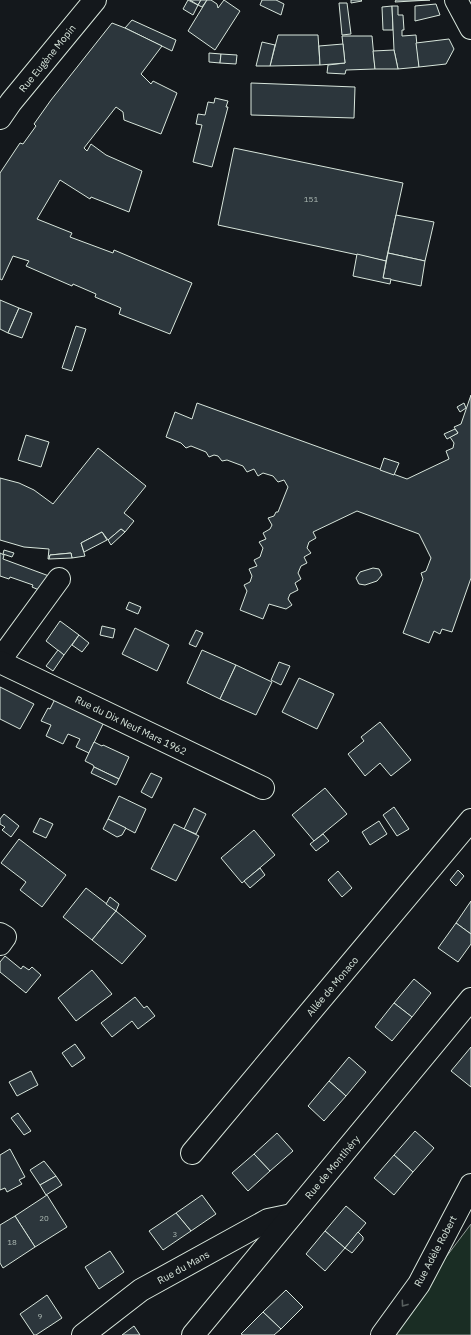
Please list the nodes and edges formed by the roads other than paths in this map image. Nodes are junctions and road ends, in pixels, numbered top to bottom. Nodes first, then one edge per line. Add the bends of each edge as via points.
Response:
1 (95, 0) edge
2 (456, 0) edge
3 (471, 28) edge
4 (0, 118) edge
5 (59, 579) dead end
6 (0, 661) edge
7 (263, 788) dead end
8 (471, 820) edge
9 (0, 934) edge
10 (0, 944) edge
11 (471, 999) edge
12 (192, 1153) dead end
13 (471, 1185) edge
14 (292, 1215) junction
15 (83, 1335) edge
16 (193, 1335) edge
17 (382, 1335) edge

1 - 4 street, Rue Eugène Mopin
2 - 3 street
5 - 6 street, Rue du Dix Neuf Mars 1962
6 - 7 street, Rue du Dix Neuf Mars 1962
8 - 12 street, Allée de Monaco
9 - 10 street via 5,937
11 - 14 street, Rue de Montlhéry
13 -> 17 street, Rue Adèle Robert via 419,1284
14 - 15 street, Rue du Mans via 268,1220 141,1290
14 - 16 street, Rue de Montlhéry

